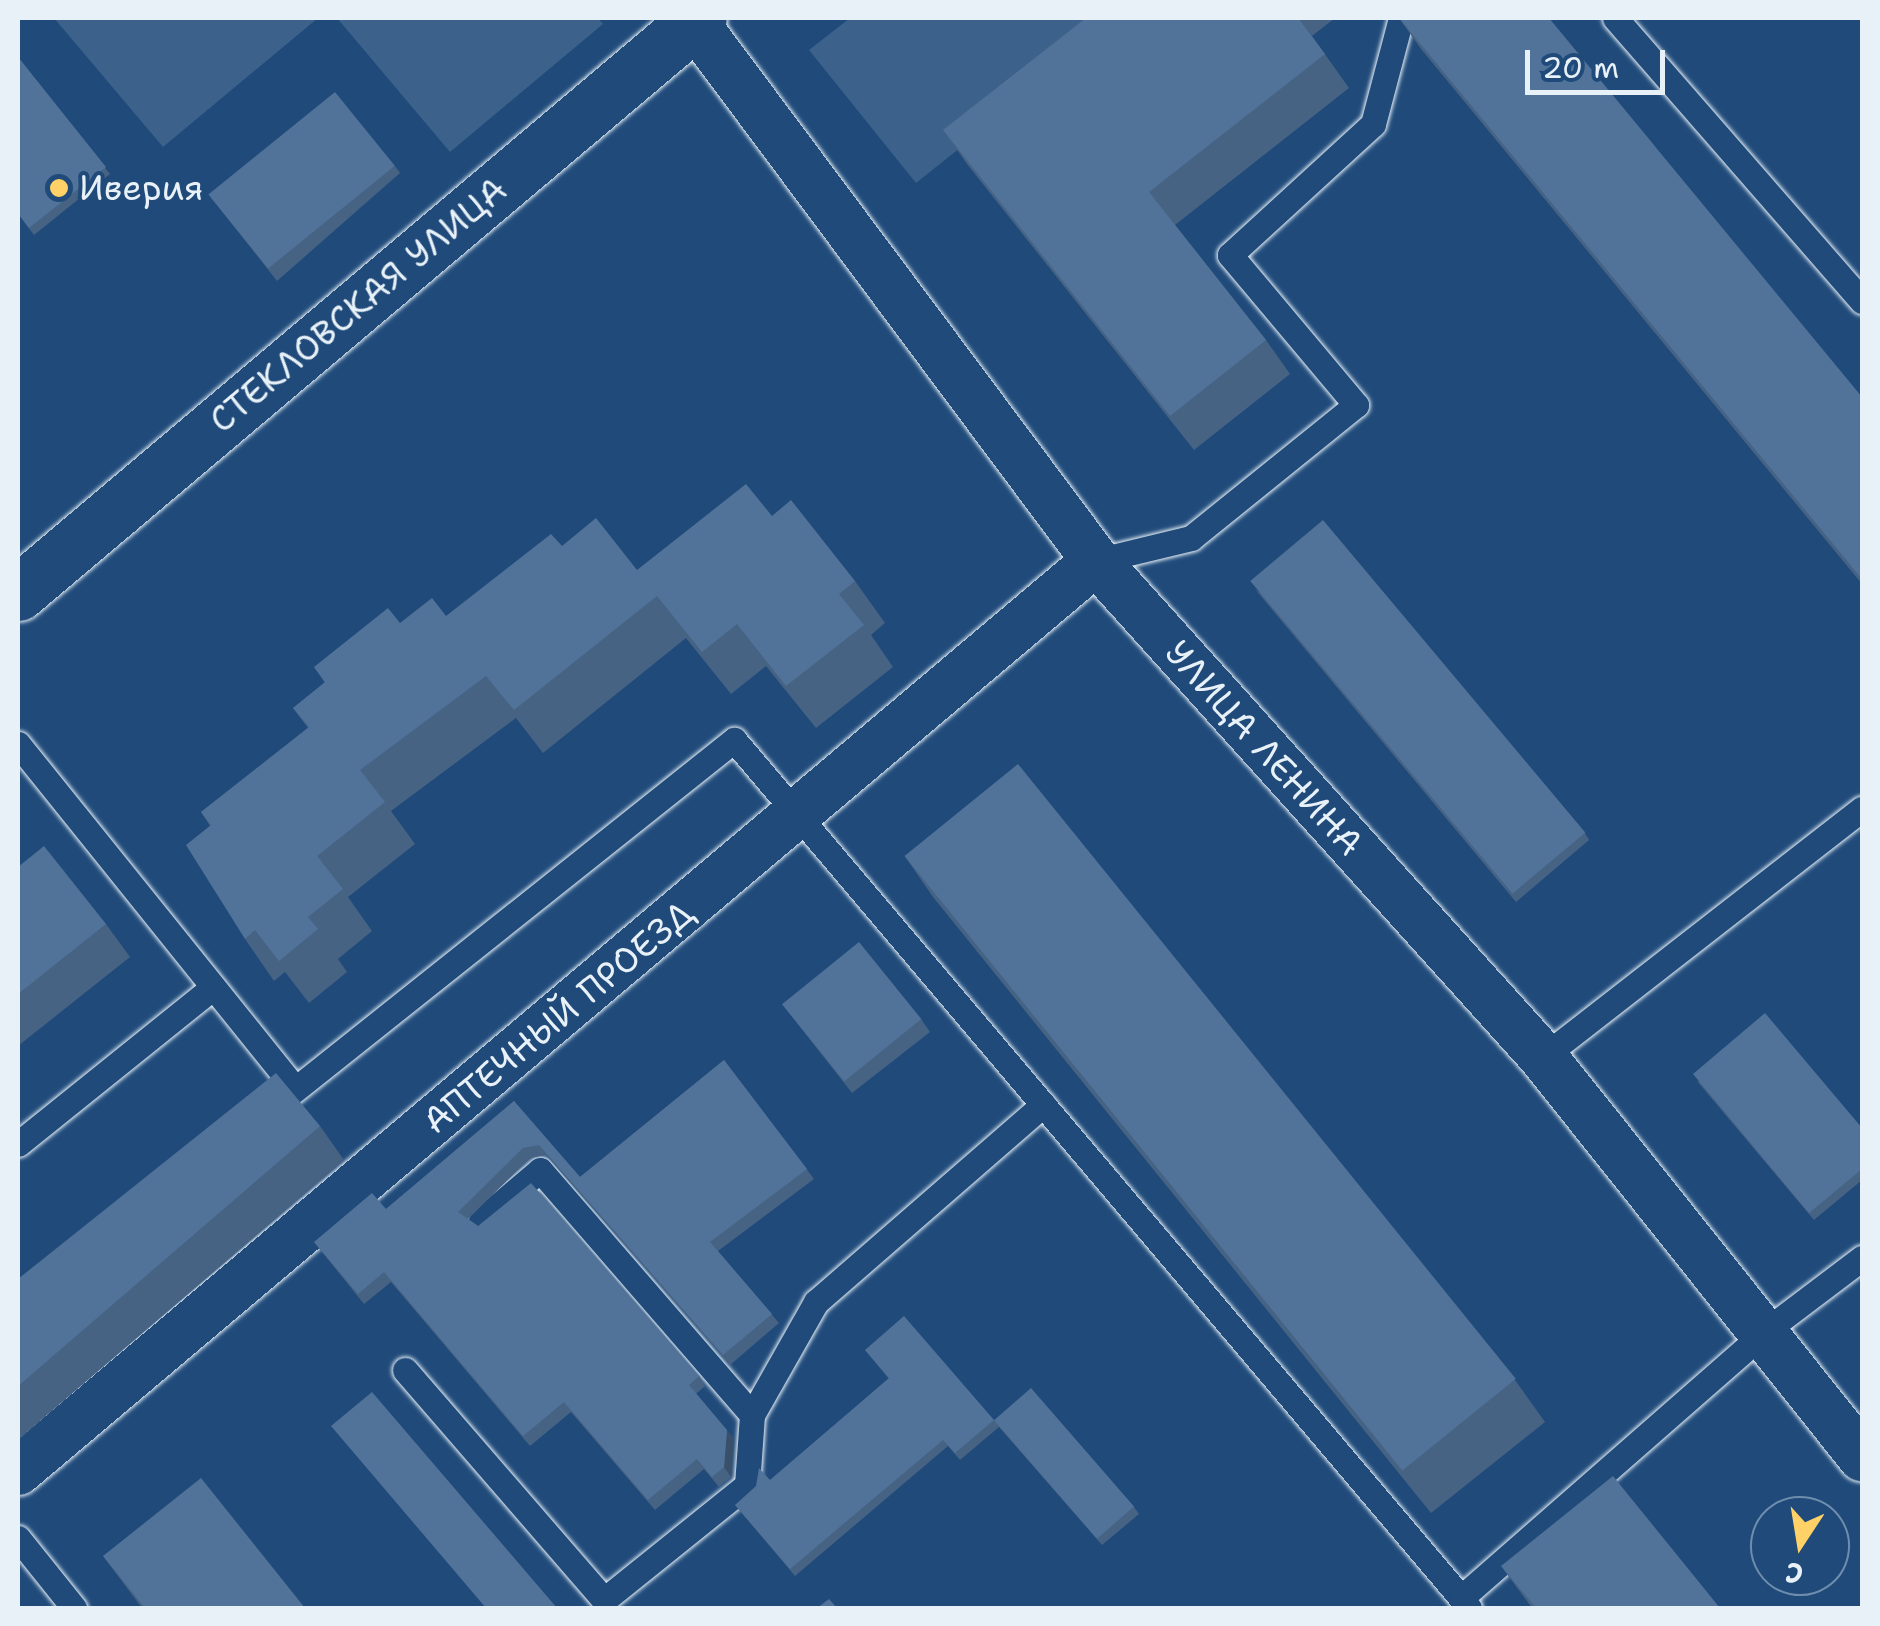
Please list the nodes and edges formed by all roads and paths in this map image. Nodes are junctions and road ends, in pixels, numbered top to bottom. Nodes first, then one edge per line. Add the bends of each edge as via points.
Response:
1 (1401, 18) edge
2 (1615, 18) edge
3 (695, 19) edge
4 (1862, 301) edge
5 (1096, 561) junction
6 (18, 593) edge
7 (18, 744) edge
8 (1862, 809) edge
9 (798, 816) junction
10 (212, 988) junction
11 (1543, 1057) junction
12 (294, 1089) junction
13 (1042, 1105) junction
14 (248, 1126) edge
15 (18, 1144) edge
16 (481, 1220) edge
17 (1862, 1258) edge
18 (1768, 1329) junction
19 (406, 1370) dead end
20 (752, 1414) junction
21 (1862, 1457) edge
22 (18, 1470) edge
23 (18, 1538) edge
24 (1465, 1603) edge
25 (74, 1608) edge

1 - 5 lane via 1373,124 1230,255 1356,405 1192,538
2 - 4 lane
3 - 5 street, УЛИЦА ЛЕНИНА
3 - 6 street, СТЕКЛОВСКАЯ УЛИЦА
5 - 9 street, АПТЕЧНЫЙ ПРОЕЗД
5 - 11 street, УЛИЦА ЛЕНИНА
7 - 10 lane
8 - 11 lane
9 - 12 lane via 734,740
9 - 13 lane
9 - 22 street, АПТЕЧНЫЙ ПРОЕЗД
10 - 12 lane
10 - 15 lane
11 - 18 street, УЛИЦА ЛЕНИНА
12 - 14 lane
13 - 20 lane via 816,1302
13 - 24 lane
16 - 20 lane via 540,1170
17 - 18 lane
18 - 21 street, УЛИЦА ЛЕНИНА
18 - 24 lane
19 - 20 lane via 604,1600 746,1486
23 - 25 lane

